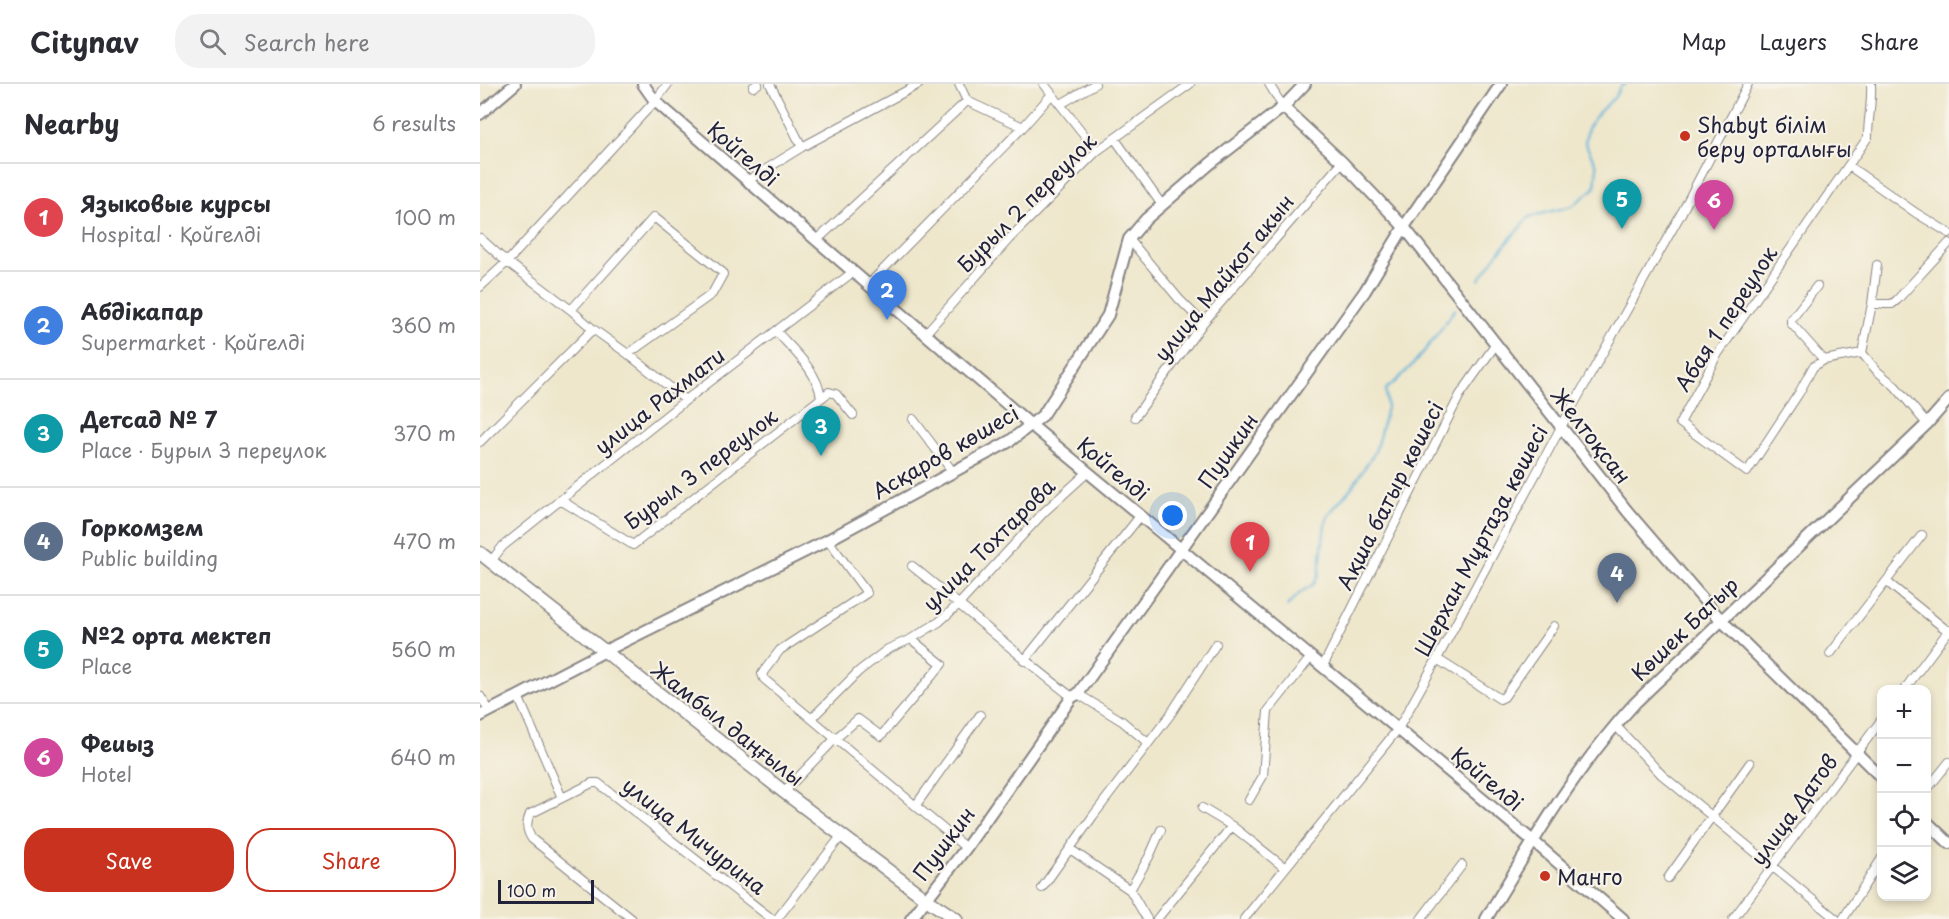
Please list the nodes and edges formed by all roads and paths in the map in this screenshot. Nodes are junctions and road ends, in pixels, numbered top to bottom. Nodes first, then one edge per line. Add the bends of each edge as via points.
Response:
1 (515, 84) edge
2 (643, 84) edge
3 (668, 84) edge
4 (770, 84) edge
5 (919, 84) edge
6 (958, 84) edge
7 (1044, 84) edge
8 (1095, 84) edge
9 (1190, 84) edge
10 (1269, 84) edge
11 (1305, 84) edge
12 (1501, 84) edge
13 (1748, 84) edge
14 (1871, 84) edge
15 (1052, 94) junction
16 (656, 101) junction
17 (968, 101) junction
18 (1061, 104) junction
19 (1283, 106) junction
20 (480, 114) edge
21 (1023, 127) junction
22 (1115, 138) junction
23 (802, 147) junction
24 (1097, 151) junction
25 (1342, 162) junction
26 (1849, 166) junction
27 (747, 181) junction
28 (1162, 205) junction
29 (1404, 226) junction
30 (1949, 233) edge
31 (480, 238) edge
32 (1129, 239) junction
33 (816, 241) junction
34 (1949, 243) edge
35 (507, 262) junction
36 (1877, 265) dead end
37 (853, 272) junction
38 (868, 285) junction
39 (1817, 286) dead end
40 (480, 287) edge
41 (1872, 304) junction
42 (572, 310) junction
43 (1203, 323) junction
44 (593, 329) junction
45 (776, 331) junction
46 (925, 334) junction
47 (1496, 344) junction
48 (1862, 353) junction
49 (628, 354) junction
50 (1824, 360) junction
51 (821, 398) junction
52 (1949, 399) edge
53 (686, 400) junction
54 (853, 415) dead end
55 (1135, 417) dead end
56 (913, 419) dead end
57 (1927, 424) junction
58 (1031, 425) junction
59 (1561, 427) junction
60 (480, 442) edge
61 (953, 472) junction
62 (1088, 472) junction
63 (562, 501) junction
64 (1141, 515) junction
65 (1922, 535) dead end
66 (828, 540) junction
67 (1180, 548) junction
68 (480, 553) edge
69 (490, 561) junction
70 (912, 566) dead end
71 (1887, 582) junction
72 (960, 603) junction
73 (1721, 620) junction
74 (1554, 626) dead end
75 (1949, 631) edge
76 (911, 639) junction
77 (1216, 644) dead end
78 (605, 651) junction
79 (1830, 654) dead end
80 (1311, 657) junction
81 (1437, 659) junction
82 (1024, 661) junction
83 (1323, 666) junction
84 (1908, 685) edge
85 (480, 696) edge
86 (518, 696) junction
87 (1075, 696) junction
88 (485, 714) edge
89 (980, 715) dead end
90 (812, 718) junction
91 (1877, 724) edge
92 (1615, 725) junction
93 (1398, 729) junction
94 (835, 739) junction
95 (1148, 743) junction
96 (1856, 753) junction
97 (1949, 762) edge
98 (1750, 763) dead end
99 (1877, 774) edge
100 (1931, 785) edge
101 (784, 792) junction
102 (562, 798) junction
103 (1249, 800) dead end
104 (916, 805) junction
105 (1202, 808) dead end
106 (1711, 816) junction
107 (1232, 826) junction
108 (1931, 826) edge
109 (1161, 830) dead end
110 (842, 835) junction
111 (1533, 841) junction
112 (1949, 843) edge
113 (966, 848) junction
114 (1070, 849) junction
115 (1877, 864) edge
116 (1462, 865) dead end
117 (1773, 867) junction
118 (1285, 868) junction
119 (1668, 878) dead end
120 (1042, 888) dead end
121 (1130, 890) junction
122 (926, 899) junction
123 (632, 919) edge
124 (772, 919) edge
125 (777, 919) edge
126 (911, 919) edge
127 (956, 919) edge
128 (1147, 919) edge
129 (1157, 919) edge
130 (1244, 919) edge
131 (1421, 919) edge
132 (1486, 919) edge
133 (1623, 919) edge
134 (1733, 919) edge
135 (1836, 919) edge
136 (1843, 919) edge

1 - 20 street
2 - 16 street, Қойгелді
3 - 16 street
4 - 23 street
5 - 23 street
6 - 17 street
7 - 15 street
8 - 18 street
9 - 22 street, Бурыл 2 переулок
10 - 19 street
11 - 19 street, Асқаров көшесі
12 - 29 street, Пушкин
13 - 59 street, Шерхан Мұртаза көшесі via 1682,212
14 - 26 street, Абая 1 переулок via 1868,137
15 - 18 street
15 - 21 street
16 - 27 street, Қойгелді
16 - 35 street
17 - 21 street
17 - 33 street
18 - 24 street
19 - 25 street, Желтоқсан
19 - 28 street, Асқаров көшесі
21 - 38 street
22 - 24 street, Бурыл 2 переулок
22 - 28 street
23 - 27 street
24 - 46 street, Бурыл 2 переулок via 1009,239
25 - 29 street, Желтоқсан
25 - 43 street, улица Майкот акын
26 - 30 street
26 - 50 street, Абая 1 переулок via 1718,355 1681,424 1748,471 1813,368
27 - 33 street, Қойгелді
28 - 32 street, Асқаров көшесі
29 - 47 street, Желтоқсан
29 - 67 street, Пушкин via 1365,291
31 - 35 street
32 - 43 street
32 - 58 street, Асқаров көшесі via 1108,315 1043,415
33 - 37 street, Қойгелді
34 - 41 street via 1892,304
35 - 40 street
35 - 42 street
36 - 41 street
37 - 38 street, Қойгелді
37 - 45 street, улица Рахмати
38 - 46 street, Қойгелді
39 - 50 street via 1791,323
41 - 48 street
42 - 44 street
42 - 49 street via 654,217 722,272 712,294
43 - 55 street, улица Майкот акын
44 - 49 street
44 - 60 street
45 - 51 street via 809,369
45 - 53 street, улица Рахмати
46 - 58 street, Қойгелді
47 - 59 street, Желтоқсан
47 - 83 street, Ақша батыр көшесі via 1460,395
48 - 50 street
48 - 57 street
49 - 53 street
51 - 54 street via 832,392
51 - 63 street, Бурыл 3 переулок via 635,544
52 - 57 street, Көшек Батыр
53 - 63 street, улица Рахмати
56 - 61 street
57 - 73 street, Көшек Батыр
58 - 61 street, Асқаров көшесі
58 - 62 street, Қойгелді
59 - 73 street, Желтоқсан
59 - 81 street, Шерхан Мұртаза көшесі
61 - 66 street, Асқаров көшесі
62 - 64 street, Қойгелді
62 - 72 street, улица Тохтарова via 1044,512
63 - 69 street, улица Рахмати via 503,546
64 - 67 street, Қойгелді
64 - 82 street
65 - 71 street
66 - 78 street, Асқаров көшесі
66 - 90 street via 867,593 780,650 762,674
67 - 80 street, Қойгелді
67 - 87 street, Пушкин
68 - 69 main road, Жамбыл даңғылы
69 - 78 main road, Жамбыл даңғылы
70 - 72 street
71 - 75 street
71 - 79 street
72 - 76 street, улица Тохтарова
72 - 82 street
73 - 92 street, Көшек Батыр
73 - 96 street, Желтоқсан
74 - 81 street via 1500,699
75 - 84 street
76 - 90 street, улица Тохтарова via 888,649 859,671
76 - 94 street via 942,664 880,736 858,719
77 - 95 street
78 - 86 street, Асқаров көшесі
78 - 101 main road, Жамбыл даңғылы
80 - 83 street, Қойгелді
80 - 103 street via 1268,711 1263,776
81 - 93 street, Шерхан Мұртаза көшесі
82 - 87 street
83 - 93 street, Қойгелді
85 - 88 street
86 - 88 street, Асқаров көшесі
86 - 102 street
87 - 95 street via 1122,721
87 - 113 street, Пушкин
89 - 104 street
90 - 94 street
91 - 96 street, улица Датов
92 - 106 street via 1662,775
92 - 111 street, Көшек Батыр
93 - 111 street, Қойгелді
93 - 118 street, Шерхан Мұртаза көшесі
94 - 101 street
94 - 104 street
95 - 114 street
96 - 99 street, Желтоқсан
96 - 117 street, улица Датов
97 - 100 street
98 - 106 street
101 - 110 main road, Жамбыл даңғылы
102 - 123 street, улица Мичурина via 530,814 527,832
102 - 124 street, улица Мичурина via 592,783 600,784
104 - 113 street
105 - 107 street
106 - 117 street
106 - 119 street
107 - 118 street
107 - 129 street
108 - 112 street
109 - 121 street
110 - 122 main road, Жамбыл даңғылы
110 - 125 street, улица Мичурина
111 - 132 street, Көшек Батыр
111 - 133 street, Қойгелді
113 - 122 street, Пушкин
114 - 120 street
114 - 121 street
115 - 136 street
116 - 131 street
117 - 134 street, улица Датов
117 - 135 street
118 - 130 street, Шерхан Мұртаза көшесі
121 - 128 street
122 - 126 street, Пушкин
122 - 127 main road, Жамбыл даңғылы

